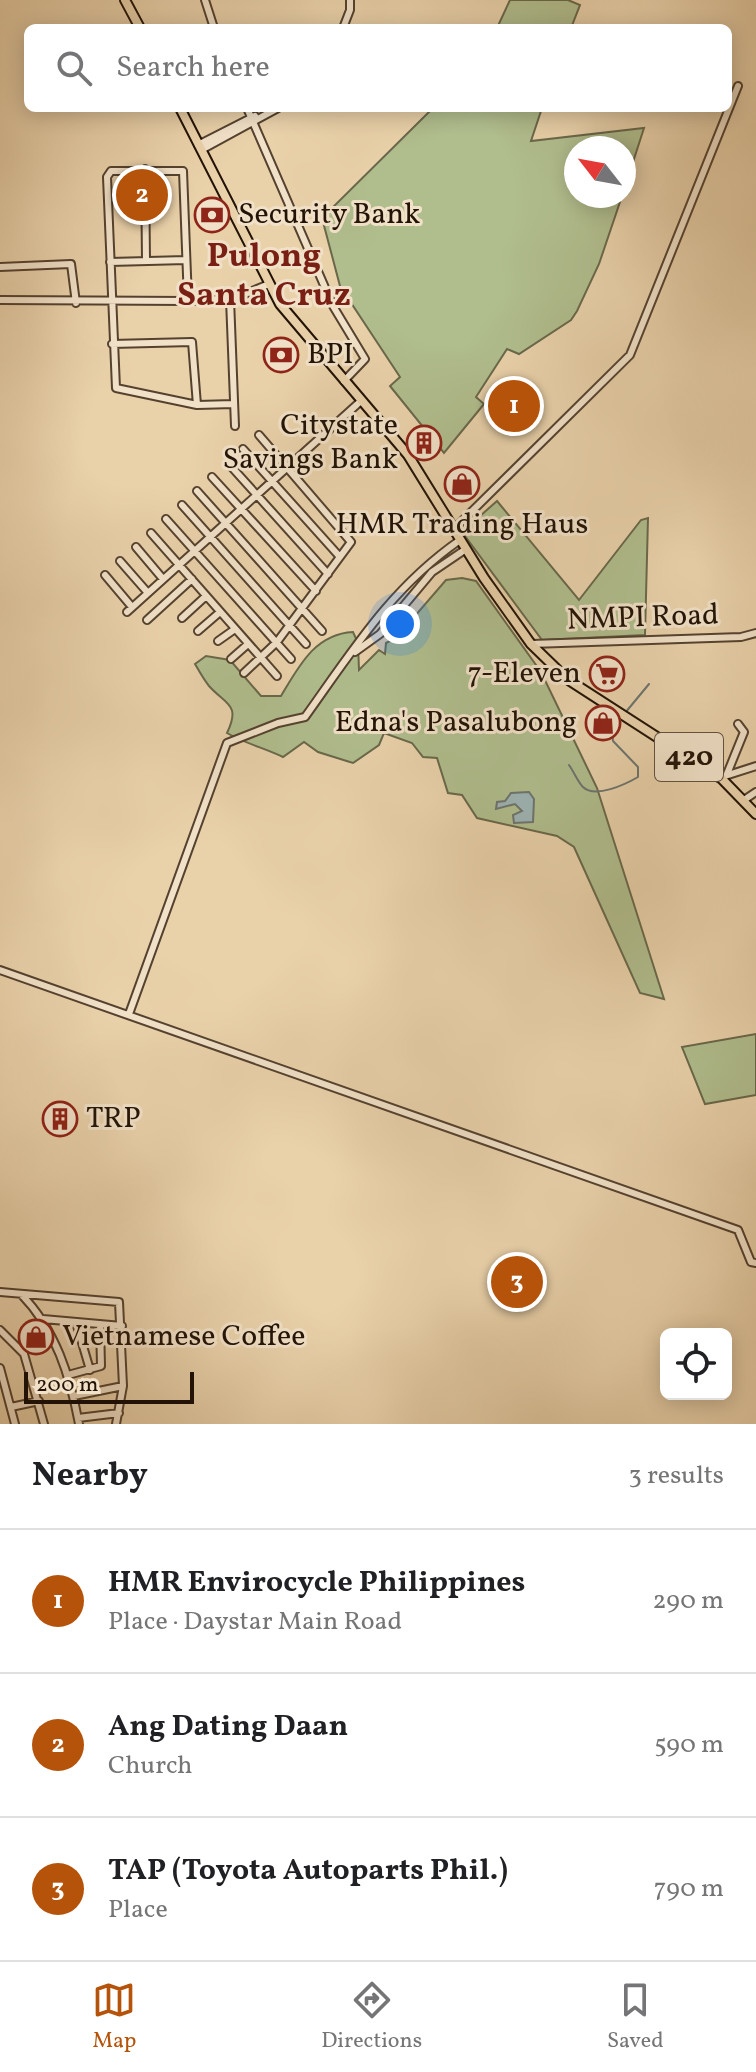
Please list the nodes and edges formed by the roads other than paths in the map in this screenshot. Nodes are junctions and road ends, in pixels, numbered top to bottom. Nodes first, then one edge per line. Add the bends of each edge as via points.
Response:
1 (125, 0) edge
2 (205, 0) edge
3 (350, 0) edge
4 (138, 24) edge
5 (213, 24) edge
6 (345, 24) edge
7 (738, 86) dead end
8 (732, 101) edge
9 (182, 112) edge
10 (249, 112) edge
11 (269, 112) edge
12 (728, 112) edge
13 (252, 120) junction
14 (200, 148) junction
15 (145, 169) junction
16 (146, 260) junction
17 (186, 260) junction
18 (110, 262) junction
19 (0, 267) edge
20 (268, 282) junction
21 (233, 298) junction
22 (0, 300) edge
23 (188, 301) junction
24 (76, 303) junction
25 (112, 304) junction
26 (112, 344) junction
27 (344, 381) junction
28 (362, 400) junction
29 (234, 404) junction
30 (197, 405) junction
31 (235, 426) dead end
32 (259, 435) dead end
33 (243, 449) dead end
34 (228, 463) dead end
35 (287, 467) junction
36 (212, 477) dead end
37 (271, 481) junction
38 (197, 491) dead end
39 (256, 495) junction
40 (182, 505) dead end
41 (240, 509) junction
42 (166, 519) dead end
43 (225, 523) junction
44 (453, 527) junction
45 (151, 533) dead end
46 (210, 537) junction
47 (463, 545) junction
48 (136, 547) dead end
49 (194, 551) junction
50 (340, 557) junction
51 (120, 561) dead end
52 (179, 565) junction
53 (328, 574) junction
54 (105, 575) dead end
55 (163, 579) junction
56 (192, 579) junction
57 (316, 591) junction
58 (148, 593) junction
59 (206, 596) junction
60 (302, 608) junction
61 (220, 612) junction
62 (182, 618) dead end
63 (147, 620) dead end
64 (288, 625) junction
65 (235, 629) junction
66 (198, 631) dead end
67 (322, 631) dead end
68 (756, 633) edge
69 (218, 641) dead end
70 (277, 642) junction
71 (248, 644) junction
72 (306, 644) dead end
73 (531, 644) junction
74 (349, 656) junction
75 (261, 657) junction
76 (231, 659) dead end
77 (291, 659) dead end
78 (244, 673) dead end
79 (277, 676) dead end
80 (738, 724) dead end
81 (756, 766) edge
82 (725, 777) junction
83 (756, 792) edge
84 (744, 800) junction
85 (756, 814) edge
86 (0, 970) edge
87 (129, 1014) junction
88 (756, 1263) edge
89 (0, 1292) edge
90 (21, 1294) junction
91 (43, 1319) junction
92 (76, 1322) junction
93 (100, 1324) junction
94 (122, 1326) junction
95 (0, 1330) edge
96 (0, 1368) edge
97 (90, 1370) junction
98 (68, 1375) junction
99 (123, 1386) junction
100 (74, 1396) junction
101 (39, 1401) junction
102 (11, 1407) junction
103 (119, 1413) junction
104 (79, 1421) edge
105 (15, 1424) edge
106 (44, 1424) edge
107 (116, 1424) edge

1 - 4 main road
2 - 5 street
3 - 6 street
7 - 8 street
9 - 14 main road, 420
10 - 13 street
11 - 13 street
12 - 44 street via 630,355
13 - 14 street
13 - 27 street via 333,306 365,359
14 - 20 main road, 420
15 - 16 street
15 - 17 street via 183,171
15 - 18 street via 108,174
16 - 17 street
16 - 18 street
17 - 23 street
18 - 25 street
19 - 24 street via 71,264
20 - 21 street
20 - 27 main road, 420 via 297,327
21 - 23 street
21 - 29 street
22 - 24 street
23 - 25 street
24 - 25 street
25 - 26 street
26 - 30 street via 117,390
26 - 30 street via 192,342
27 - 28 main road, 420
28 - 35 street
28 - 44 main road, 420 via 415,465
29 - 30 street
29 - 31 street
32 - 35 street
33 - 37 street
34 - 39 street
35 - 37 street
35 - 50 street via 350,539
36 - 41 street
37 - 39 street
37 - 50 street
38 - 43 street
39 - 41 street
39 - 53 street
40 - 46 street
41 - 43 street
41 - 57 street
42 - 49 street
43 - 46 street
43 - 60 street
44 - 47 main road, 420
45 - 52 street
46 - 49 street
46 - 64 street
47 - 73 main road, 420
47 - 74 street via 432,572 380,634
47 - 74 street via 410,578
48 - 55 street
49 - 52 street
49 - 70 street
50 - 53 street
51 - 58 street
52 - 55 street
52 - 56 street
53 - 57 street
54 - 58 street via 130,609
55 - 58 street
56 - 59 street
56 - 63 street
57 - 60 street
59 - 61 street
59 - 62 street
60 - 64 street
60 - 67 street
61 - 65 street
61 - 66 street
64 - 70 street
64 - 72 street
65 - 69 street
65 - 71 street
68 - 73 street, NMPI Road
70 - 75 street
70 - 77 street
71 - 75 street
71 - 76 street
73 - 82 main road, 420 via 556,671
74 - 87 street via 305,717 227,743
75 - 78 street
75 - 79 street
80 - 82 street via 744,732
81 - 82 street
82 - 84 main road, 420
83 - 84 street
84 - 85 main road, 420
86 - 87 street
87 - 88 street via 738,1230
89 - 90 street
90 - 91 street
90 - 94 street via 116,1301
91 - 92 street
91 - 98 street
92 - 93 street
92 - 97 street
93 - 94 street
93 - 97 street via 102,1364
94 - 99 street
95 - 101 street via 24,1354
96 - 102 street
97 - 98 street
98 - 100 street
99 - 100 street
99 - 103 street
100 - 104 street
101 - 102 street
101 - 106 street
102 - 105 street
103 - 104 street
103 - 107 street

